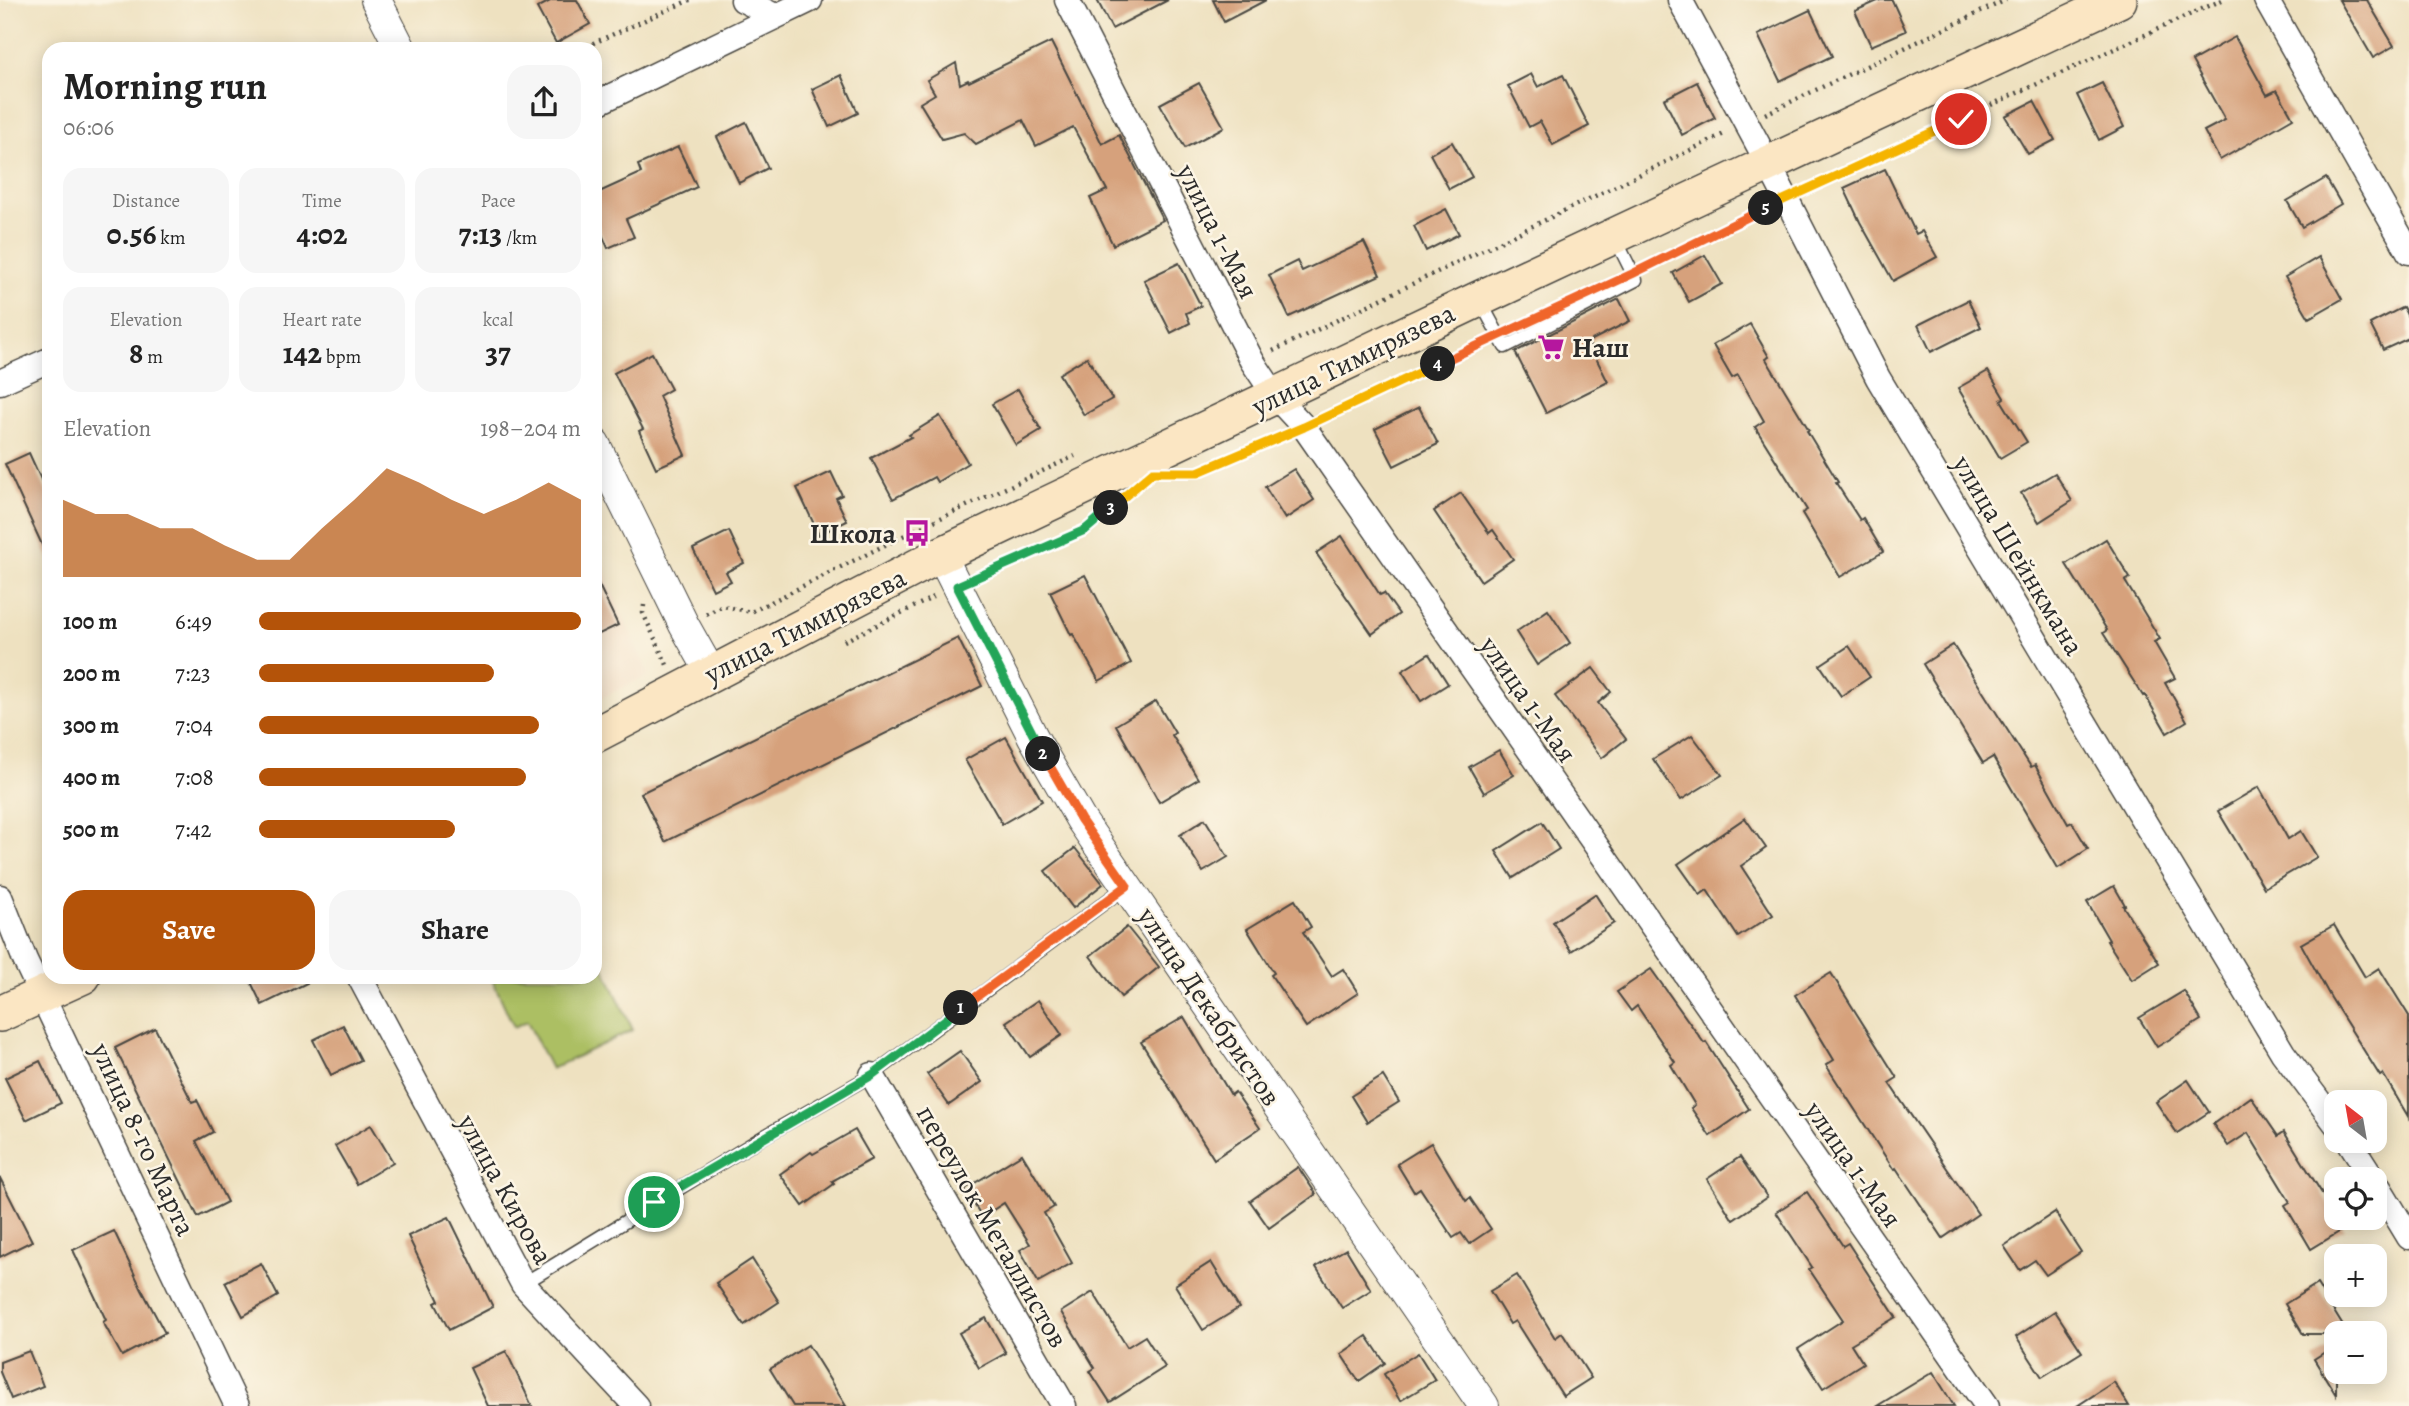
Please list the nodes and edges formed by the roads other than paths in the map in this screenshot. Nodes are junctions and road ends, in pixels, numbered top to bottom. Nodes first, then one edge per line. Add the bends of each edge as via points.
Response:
1 (376, 0) edge
2 (743, 0) edge
3 (810, 0) edge
4 (1067, 0) edge
5 (1680, 0) edge
6 (2119, 0) edge
7 (2266, 0) edge
8 (775, 16) junction
9 (397, 42) edge
10 (602, 101) edge
11 (1769, 165) junction
12 (1615, 237) junction
13 (2409, 253) edge
14 (1479, 299) junction
15 (42, 363) edge
16 (0, 382) edge
17 (1276, 397) junction
18 (602, 458) edge
19 (941, 555) junction
20 (711, 673) junction
21 (602, 732) edge
22 (1127, 886) junction
23 (0, 897) edge
24 (67, 984) edge
25 (363, 984) edge
26 (42, 996) junction
27 (0, 1014) edge
28 (872, 1075) junction
29 (2324, 1108) edge
30 (2387, 1201) edge
31 (2409, 1237) edge
32 (523, 1284) junction
33 (237, 1406) edge
34 (636, 1406) edge
35 (1065, 1406) edge
36 (1484, 1406) edge
37 (1987, 1406) edge

1 - 9 street
2 - 8 street
3 - 8 street
4 - 17 street, улица 1-Мая via 1252,361
5 - 11 street, улица Шейнкмана
6 - 11 main road, улица Тимирязева
7 - 13 street
8 - 10 street
11 - 12 main road, улица Тимирязева
11 - 29 street, улица Шейнкмана via 1885,390 2283,1053
12 - 14 main road, улица Тимирязева
12 - 14 lane via 1636,280 1504,347
14 - 17 main road, улица Тимирязева
15 - 16 street
17 - 19 main road, улица Тимирязева
17 - 37 street, улица 1-Мая via 1304,427
18 - 20 street
19 - 20 main road, улица Тимирязева
19 - 22 street, улица Декабристов via 1033,737 1081,820
20 - 21 main road, улица Тимирязева
22 - 28 lane
22 - 36 street, улица Декабристов
23 - 26 street, улица 8-го Марта
24 - 26 main road
25 - 32 street, улица Кирова
26 - 27 main road
26 - 33 street, улица 8-го Марта
28 - 32 lane
28 - 35 street, переулок Металлистов
30 - 31 street
32 - 34 street, улица Кирова

